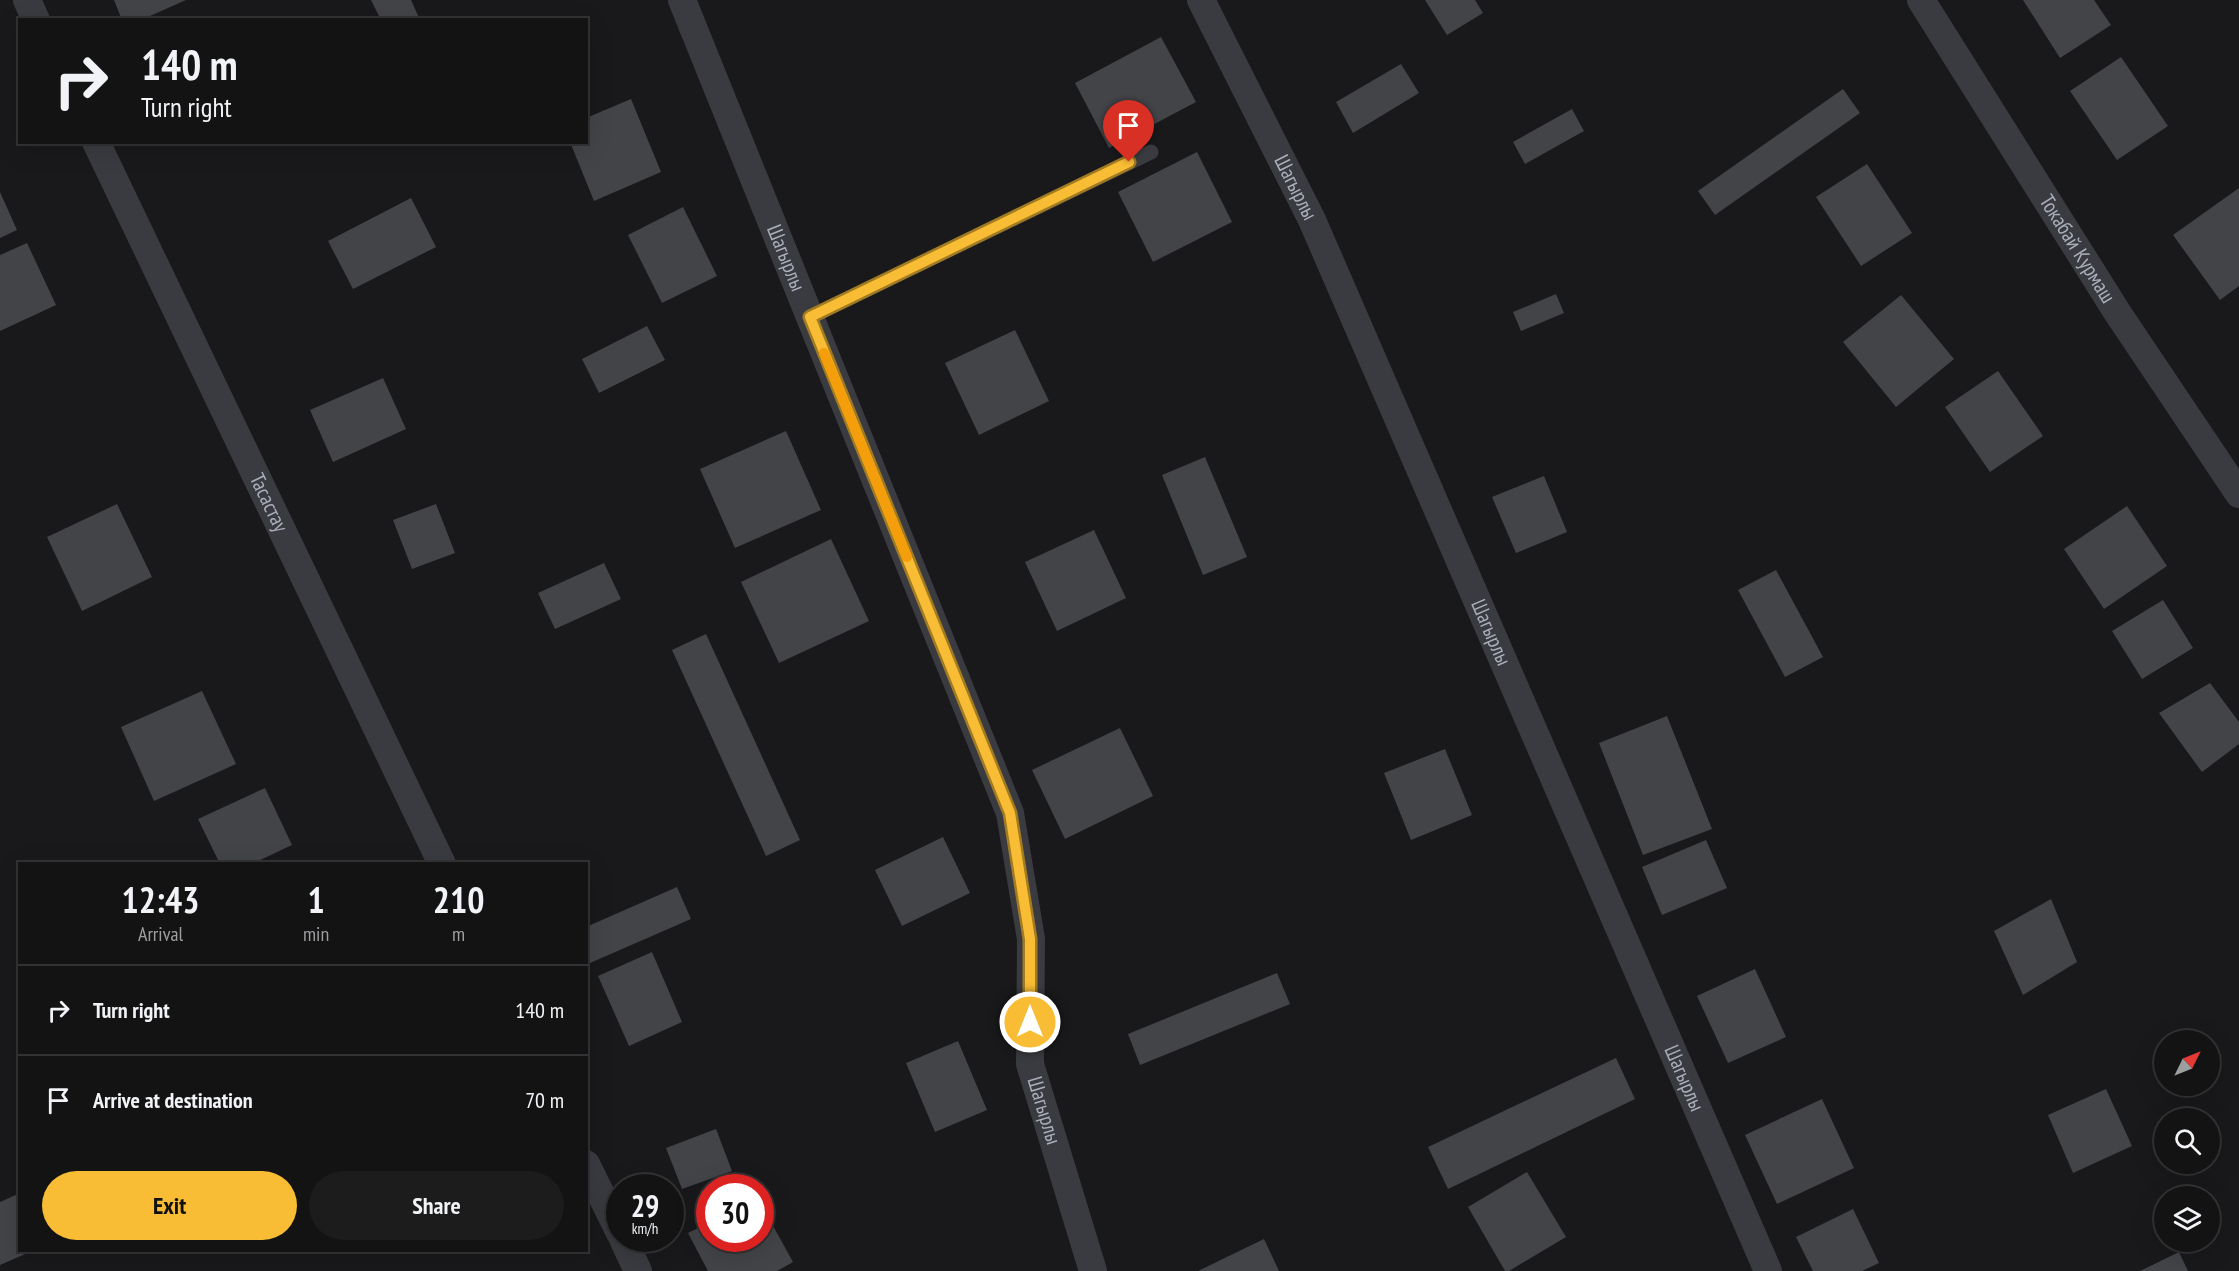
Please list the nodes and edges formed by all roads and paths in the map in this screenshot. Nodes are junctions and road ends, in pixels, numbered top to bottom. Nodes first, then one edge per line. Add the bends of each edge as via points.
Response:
1 (27, 0) edge
2 (682, 0) edge
3 (1201, 0) edge
4 (1921, 0) edge
5 (35, 18) edge
6 (97, 144) edge
7 (1150, 152) dead end
8 (810, 317) junction
9 (2239, 494) edge
10 (441, 862) edge
11 (588, 1168) edge
12 (606, 1205) edge
13 (629, 1252) edge
14 (638, 1271) edge
15 (1093, 1271) edge
16 (1768, 1271) edge

1 - 5 street
2 - 8 street, Шагырлы
3 - 16 street, Шагырлы via 1312,220
4 - 9 street, Токабай Курмаш via 2117,312
6 - 10 street, Тасастау
7 - 8 lane
8 - 15 street, Шагырлы via 1010,813 1030,939 1030,1064
11 - 12 street
13 - 14 street

